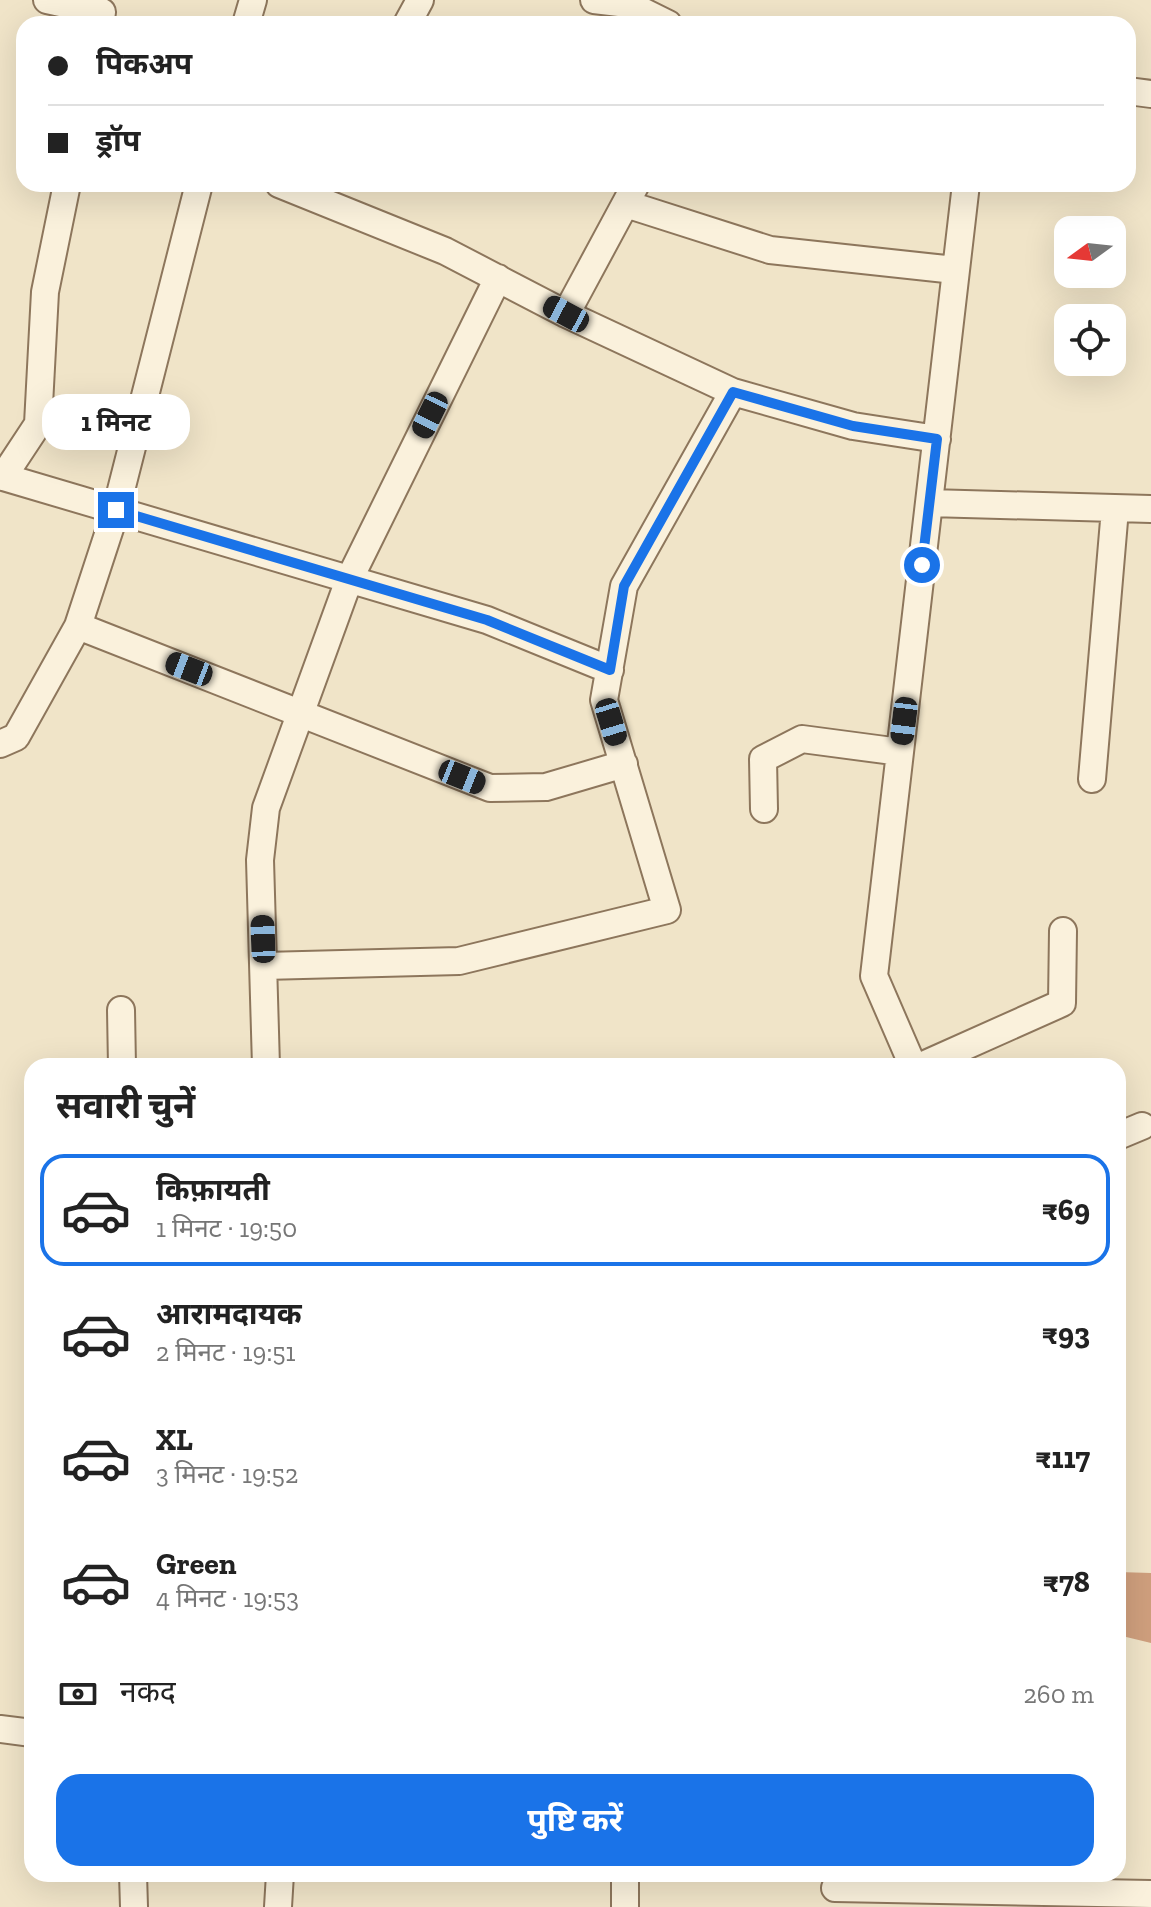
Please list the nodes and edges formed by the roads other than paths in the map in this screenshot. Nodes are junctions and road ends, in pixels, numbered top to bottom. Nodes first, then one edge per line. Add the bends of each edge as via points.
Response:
1 (47, 0) edge
2 (594, 0) edge
3 (101, 16) edge
4 (652, 16) edge
5 (65, 192) edge
6 (197, 192) edge
7 (321, 192) edge
8 (965, 192) edge
9 (631, 194) edge
10 (955, 270) junction
11 (498, 278) junction
12 (566, 314) junction
13 (733, 392) junction
14 (937, 439) junction
15 (2, 476) edge
16 (929, 503) junction
17 (1115, 509) junction
18 (1151, 509) edge
19 (116, 510) junction
20 (349, 580) junction
21 (78, 626) junction
22 (610, 670) junction
23 (300, 712) junction
24 (0, 744) edge
25 (900, 752) junction
26 (624, 764) junction
27 (1092, 779) dead end
28 (764, 809) dead end
29 (1063, 931) dead end
30 (264, 966) junction
31 (121, 1010) dead end
32 (122, 1058) edge
33 (266, 1058) edge
34 (910, 1058) edge
35 (939, 1058) edge
36 (0, 1729) edge
37 (24, 1732) edge
38 (133, 1882) edge
39 (280, 1882) edge
40 (625, 1882) edge
41 (835, 1890) edge
42 (1151, 1894) edge
43 (134, 1907) edge
44 (278, 1907) edge
45 (625, 1907) edge

1 - 3 street via 102,12
2 - 4 street via 628,4
5 - 15 street via 45,292 38,424
6 - 19 street
7 - 11 street
8 - 10 street
9 - 10 street via 770,250
9 - 12 street
10 - 14 street
11 - 12 street
11 - 20 street
12 - 13 street
13 - 14 street via 853,426
13 - 22 street via 624,586
14 - 16 street
15 - 19 street
16 - 17 street
16 - 25 street
17 - 18 street
17 - 27 street
19 - 20 street
19 - 21 street
20 - 22 street via 487,620
20 - 23 street
21 - 23 street
21 - 24 street via 16,737
22 - 26 street via 604,700
23 - 26 street via 490,788 546,787
23 - 30 street via 266,808 260,860
25 - 28 street via 802,739 763,759
25 - 34 street via 874,976
26 - 30 street via 667,910 459,961
29 - 35 street via 1062,1003
30 - 33 street
31 - 32 street
36 - 37 street
38 - 43 street
39 - 44 street
40 - 45 street
41 - 42 street

